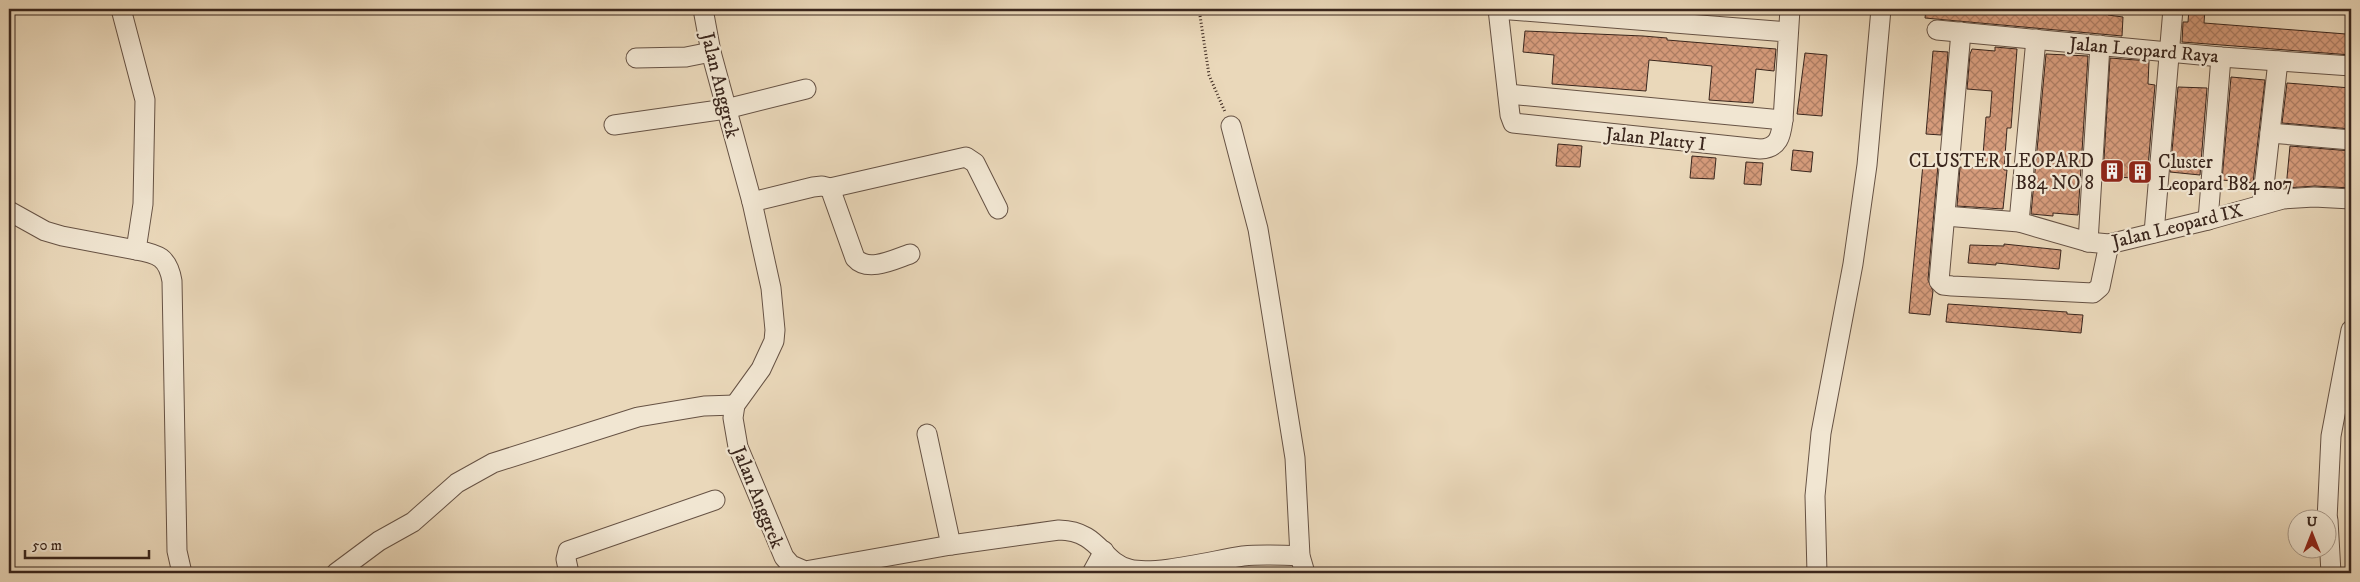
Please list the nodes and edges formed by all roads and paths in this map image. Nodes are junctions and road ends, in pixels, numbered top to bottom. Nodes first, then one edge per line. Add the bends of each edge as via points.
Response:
1 (121, 9) edge
2 (703, 9) edge
3 (1200, 9) edge
4 (1498, 9) edge
5 (1790, 9) edge
6 (1881, 9) edge
7 (2173, 9) edge
8 (1936, 30) dead end
9 (1788, 32) junction
10 (1961, 32) junction
11 (2036, 40) junction
12 (2100, 45) junction
13 (2170, 51) junction
14 (711, 52) junction
15 (2221, 56) junction
16 (636, 58) dead end
17 (2278, 61) junction
18 (2351, 66) edge
19 (806, 89) dead end
20 (1508, 94) junction
21 (726, 109) junction
22 (1783, 120) junction
23 (614, 125) dead end
24 (1231, 126) joint
25 (2270, 133) junction
26 (2351, 140) edge
27 (830, 188) junction
28 (2351, 199) edge
29 (752, 202) junction
30 (2262, 204) junction
31 (998, 209) dead end
32 (9, 212) edge
33 (1945, 216) junction
34 (2208, 220) junction
35 (2019, 222) junction
36 (2154, 233) junction
37 (2088, 242) junction
38 (2109, 244) junction
39 (136, 250) junction
40 (910, 254) dead end
41 (2351, 330) edge
42 (735, 405) junction
43 (928, 434) dead end
44 (715, 500) dead end
45 (2326, 510) edge
46 (951, 545) junction
47 (1104, 551) junction
48 (2330, 560) edge
49 (1302, 564) edge
50 (805, 572) edge
51 (182, 573) edge
52 (336, 573) edge
53 (569, 573) edge
54 (1092, 573) edge
55 (1817, 573) edge
56 (2331, 573) edge

1 - 39 street via 145,100 143,204
2 - 14 street, Jalan Anggrek
3 - 24 path via 1210,75
4 - 9 street
4 - 20 street, Jalan Platty I
5 - 9 street, Jalan Platty I
6 - 55 street via 1867,165 1853,264 1821,433 1815,496
7 - 13 street
8 - 10 street, Jalan Leopard Raya
9 - 22 street, Jalan Platty I
10 - 11 street, Jalan Leopard Raya
10 - 33 street
11 - 12 street, Jalan Leopard Raya
11 - 35 street
12 - 13 street, Jalan Leopard Raya
12 - 37 street
13 - 15 street, Jalan Leopard Raya
13 - 36 street
14 - 16 street via 686,57
14 - 21 street, Jalan Anggrek
15 - 17 street, Jalan Leopard Raya
15 - 34 street
17 - 18 street, Jalan Leopard Raya
17 - 25 street
19 - 21 street
20 - 22 street
20 - 22 street, Jalan Platty I via 1513,123 1520,125 1750,148 1770,148 1777,144
21 - 23 street
21 - 29 street, Jalan Anggrek
24 - 49 street via 1258,229 1266,277 1294,458
25 - 26 street
25 - 30 street
27 - 29 street via 813,187
27 - 31 street via 966,157 975,163
27 - 40 street via 859,263 872,265
28 - 30 street, Jalan Leopard IX via 2299,198
29 - 42 street, Jalan Anggrek via 776,330 761,369
30 - 34 street, Jalan Leopard IX
32 - 39 street via 45,231
33 - 35 street, Jalan Leopard IX
33 - 38 street via 1939,281 1943,285 2093,293 2100,287
34 - 36 street, Jalan Leopard IX
35 - 37 street, Jalan Leopard IX
36 - 38 street, Jalan Leopard IX
37 - 38 street, Jalan Leopard IX
39 - 51 street via 160,256 167,264 172,281 177,551
41 - 45 street via 2331,436
42 - 50 street, Jalan Anggrek via 734,430 745,465 784,556 791,565
42 - 52 street via 704,406 638,418 493,463 457,483 413,522 379,541
43 - 46 street
44 - 53 street via 568,551
46 - 47 street, Jalan Anggrek via 1072,530 1092,540
46 - 50 street, Jalan Anggrek
47 - 49 street, Jalan Anggrek via 1129,569 1150,570 1243,556
47 - 54 street
48 - 56 street

